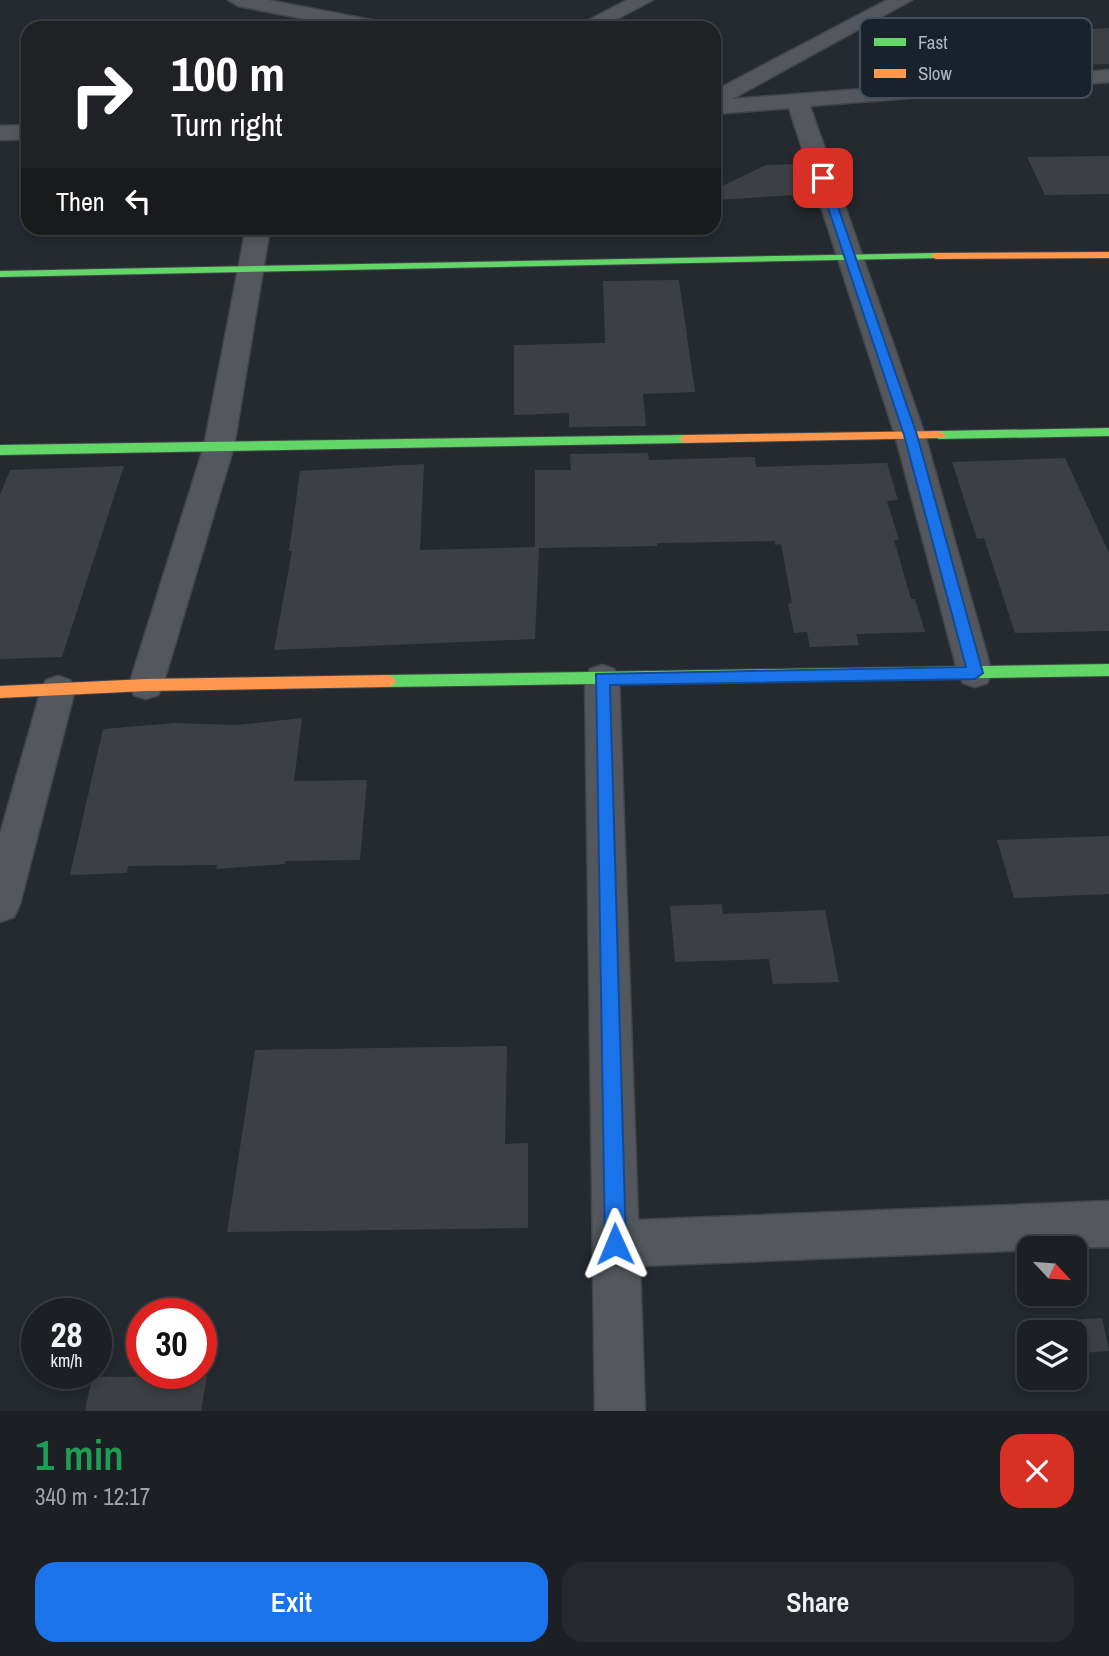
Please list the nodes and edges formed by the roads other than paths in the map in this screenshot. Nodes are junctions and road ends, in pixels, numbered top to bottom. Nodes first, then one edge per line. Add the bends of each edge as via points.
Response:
1 (238, 0) edge
2 (342, 0) edge
3 (643, 0) edge
4 (902, 0) edge
5 (322, 16) junction
6 (868, 18) edge
7 (347, 21) edge
8 (599, 21) edge
9 (860, 22) edge
10 (860, 95) edge
11 (721, 96) edge
12 (797, 100) junction
13 (721, 106) edge
14 (21, 132) edge
15 (0, 133) edge
16 (257, 235) edge
17 (1109, 255) edge
18 (849, 256) junction
19 (250, 272) junction
20 (0, 274) edge
21 (1109, 432) edge
22 (910, 435) junction
23 (219, 446) junction
24 (0, 450) edge
25 (1109, 670) edge
26 (975, 673) junction
27 (602, 679) junction
28 (146, 685) junction
29 (58, 690) junction
30 (0, 692) edge
31 (0, 904) edge
32 (1109, 1224) edge
33 (615, 1244) junction
34 (620, 1411) edge

1 - 5 street
2 - 5 street
3 - 8 street
4 - 6 street
5 - 7 street
9 - 11 street
10 - 12 street
12 - 13 street
12 - 18 street
14 - 15 street
16 - 19 street
17 - 18 street
18 - 19 street
18 - 22 street
19 - 20 street
19 - 23 street
21 - 22 street
22 - 23 street
22 - 26 street
23 - 24 street
23 - 28 street
25 - 26 street
26 - 27 street
27 - 28 street
27 - 33 street
28 - 29 street
29 - 30 street
29 - 31 street
32 - 33 street
33 - 34 street

